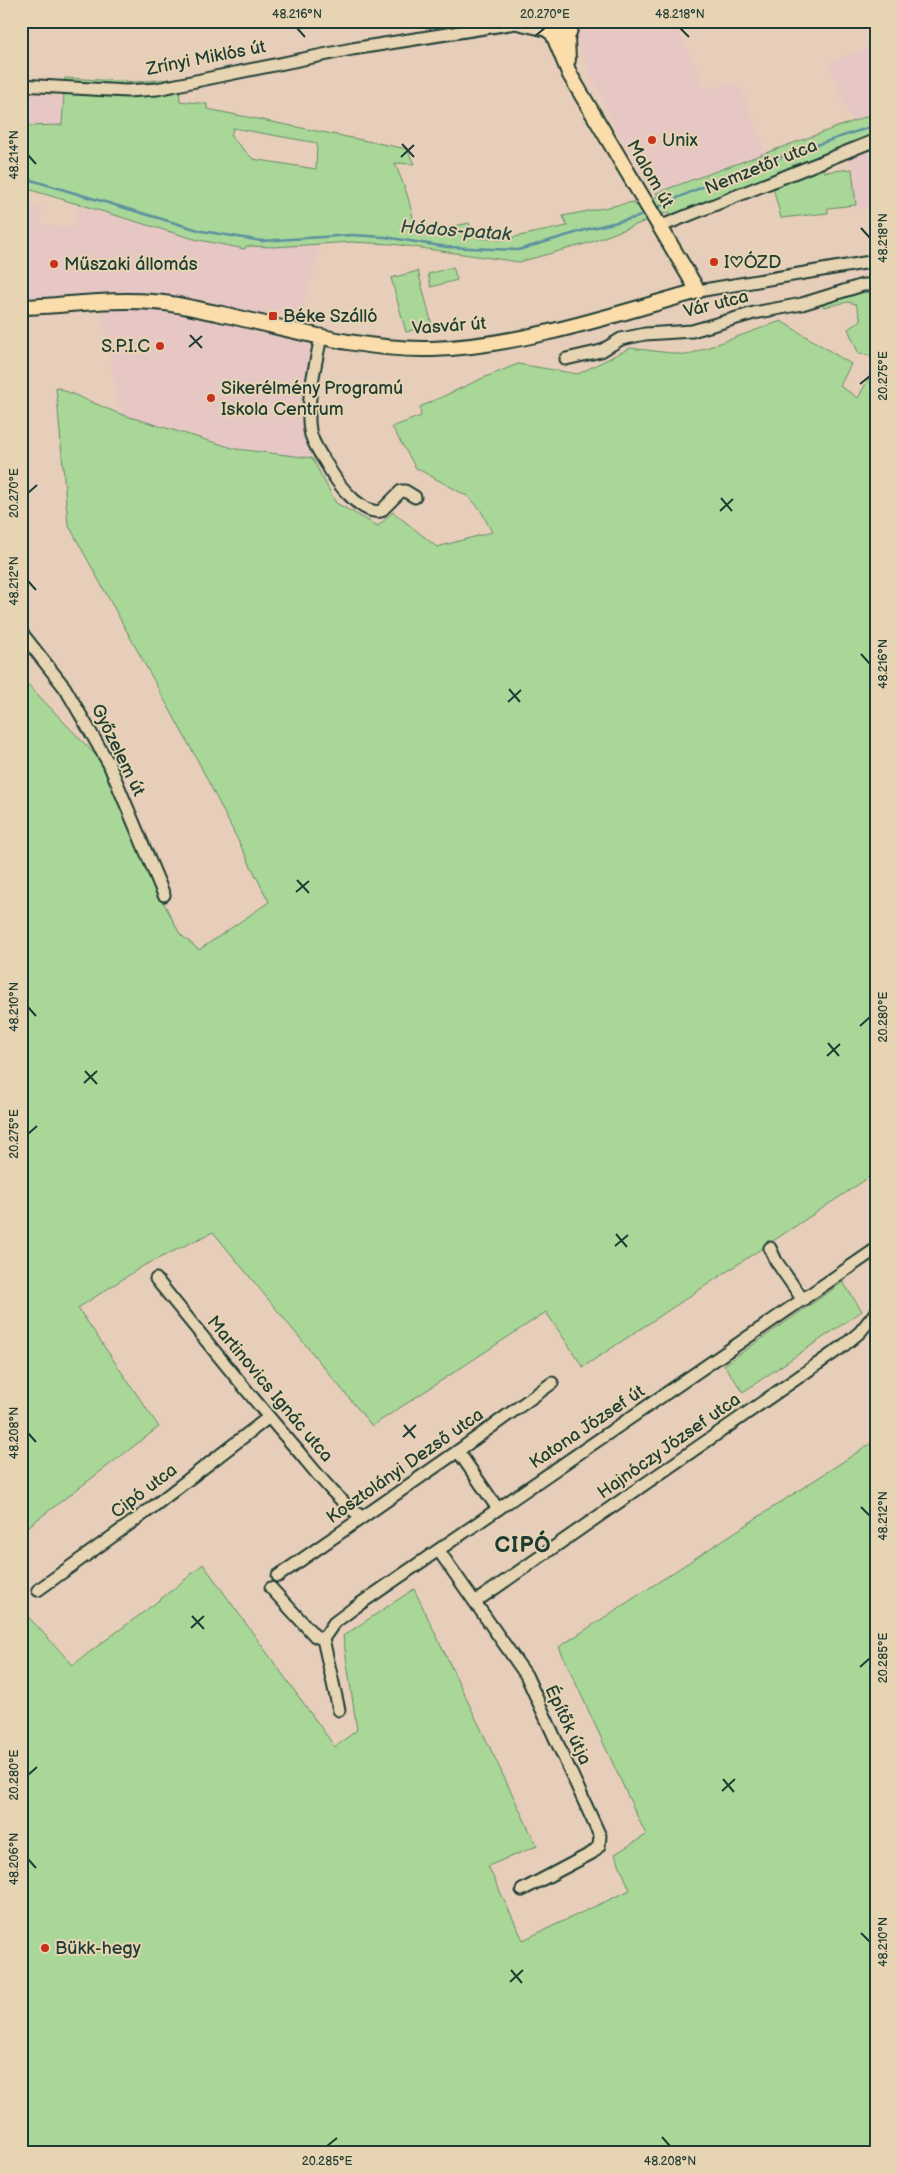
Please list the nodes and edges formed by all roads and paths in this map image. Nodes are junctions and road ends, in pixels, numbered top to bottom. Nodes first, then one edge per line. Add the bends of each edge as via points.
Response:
1 (529, 21) edge
2 (515, 23) junction
3 (572, 24) edge
4 (549, 29) edge
5 (570, 75) junction
6 (21, 85) edge
7 (876, 140) edge
8 (658, 224) junction
9 (876, 262) edge
10 (683, 267) junction
11 (876, 285) edge
12 (698, 291) junction
13 (664, 300) junction
14 (21, 307) edge
15 (321, 336) junction
16 (566, 359) dead end
17 (416, 496) dead end
18 (21, 632) edge
19 (164, 895) dead end
20 (770, 1248) dead end
21 (874, 1255) edge
22 (156, 1279) dead end
23 (803, 1300) junction
24 (876, 1312) edge
25 (552, 1383) dead end
26 (269, 1417) junction
27 (458, 1451) junction
28 (498, 1509) junction
29 (362, 1517) junction
30 (439, 1551) junction
31 (278, 1576) dead end
32 (271, 1588) dead end
33 (38, 1590) dead end
34 (476, 1602) junction
35 (323, 1639) junction
36 (339, 1710) dead end
37 (522, 1890) dead end

1 - 2 street, Zrínyi Miklós út
2 - 4 street, Zrínyi Miklós út
2 - 6 street, Zrínyi Miklós út via 352,48 157,89 127,91
3 - 4 main road via 562,35
3 - 5 main road, Malom út via 567,52
4 - 5 main road, Malom út
5 - 8 main road, Malom út
7 - 8 street, Nemzetőr utca
8 - 10 main road, Malom út
9 - 12 street, Vasvár út
10 - 12 main road, Malom út
10 - 13 main road via 682,288
11 - 16 street, Vár utca via 863,285 802,304 754,313 692,331 621,339 601,350
12 - 13 main road, Vasvár út
13 - 15 main road, Vasvár út via 540,333 453,348 389,348
14 - 15 main road, Vasvár út via 111,300 154,302
15 - 17 street via 311,383 310,429 314,442 341,486 352,498 373,511 381,511 401,491
18 - 19 street, Győzelem út via 65,688 109,764
20 - 23 street
21 - 23 street, Katona József út
22 - 26 street, Martinovics Ignác utca
23 - 28 street, Katona József út
24 - 34 street, Hajnóczy József utca via 842,1347
25 - 27 street, Kosztolányi Dezső utca
26 - 29 street, Martinovics Ignác utca via 348,1508
26 - 33 street, Cipó utca via 145,1513
27 - 28 street
27 - 29 street, Kosztolányi Dezső utca
28 - 30 street, Katona József út
29 - 31 street, Kosztolányi Dezső utca
30 - 34 street, Építők útja
30 - 35 street, Katona József út via 334,1623
32 - 35 street via 315,1636
34 - 37 street, Építők útja via 526,1675 601,1841 592,1853
35 - 36 street

